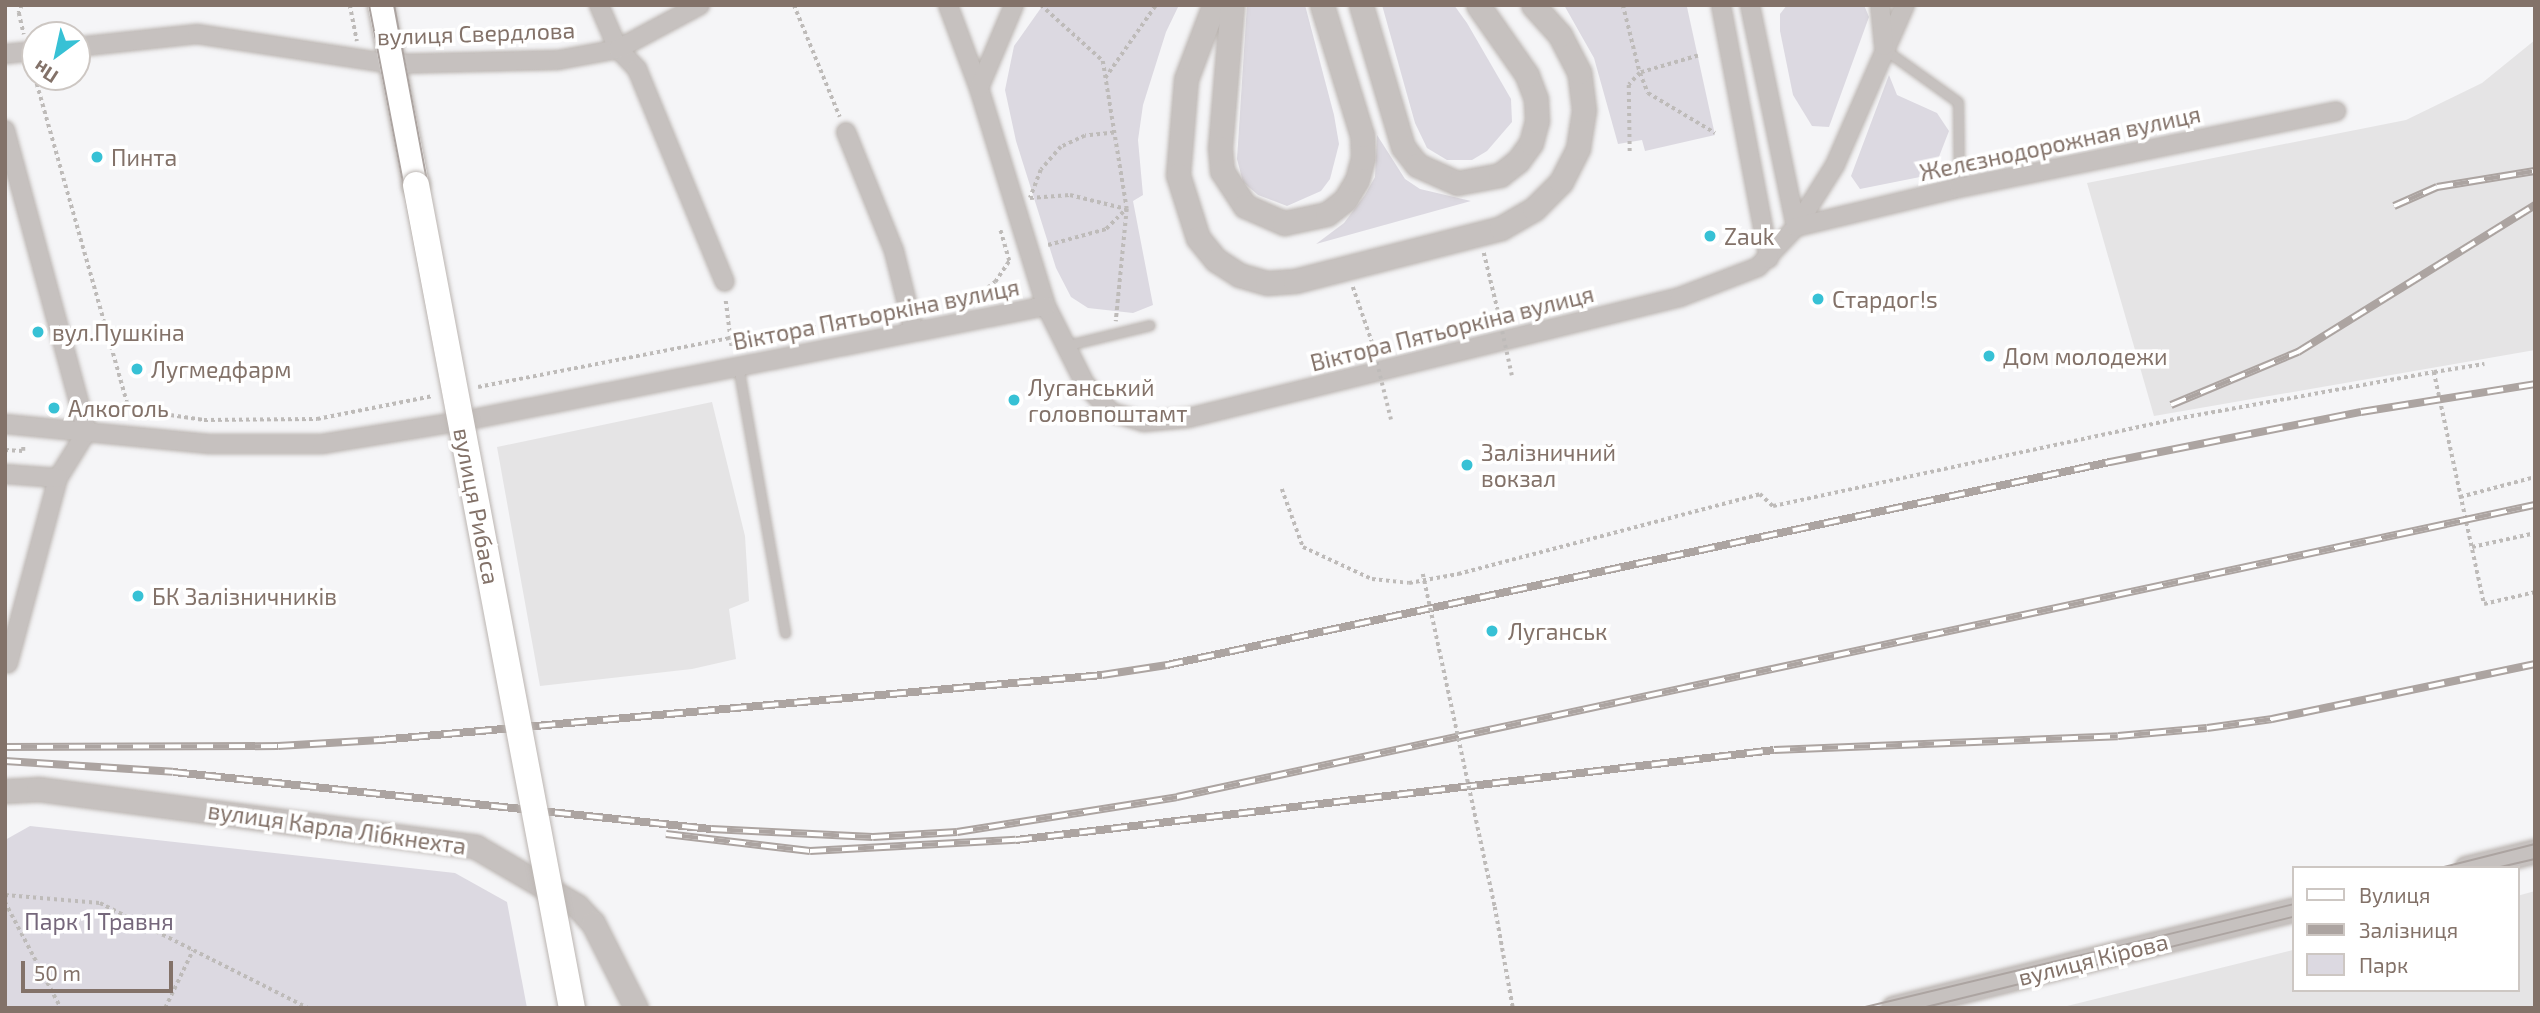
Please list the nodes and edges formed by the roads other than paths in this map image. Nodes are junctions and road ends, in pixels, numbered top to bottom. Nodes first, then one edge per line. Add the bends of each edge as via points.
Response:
1 (381, 5) edge
2 (599, 5) edge
3 (700, 5) edge
4 (948, 5) edge
5 (1014, 5) edge
6 (1214, 5) edge
7 (1232, 5) edge
8 (1322, 5) edge
9 (1361, 5) edge
10 (1478, 5) edge
11 (1533, 5) edge
12 (1721, 5) edge
13 (1751, 5) edge
14 (1880, 5) edge
15 (1905, 5) edge
16 (91, 45) edge
17 (618, 49) junction
18 (1884, 49) junction
19 (392, 64) junction
20 (979, 88) junction
21 (2336, 111) dead end
22 (5, 130) edge
23 (846, 132) road end
24 (1959, 188) junction
25 (1796, 227) junction
26 (1769, 258) junction
27 (724, 282) road end
28 (1046, 306) junction
29 (1150, 325) dead end
30 (914, 331) junction
31 (1068, 345) junction
32 (738, 364) junction
33 (5, 424) edge
34 (87, 432) junction
35 (5, 474) edge
36 (58, 478) junction
37 (785, 633) dead end
38 (8, 663) dead end
39 (5, 791) edge
40 (2535, 851) edge
41 (2474, 866) edge
42 (2292, 910) edge
43 (572, 1008) edge
44 (636, 1008) edge
45 (1893, 1008) edge

1 - 19 main road, вулиця Рибаса
2 - 17 street
3 - 17 street, вулиця Свердлова
4 - 20 street
5 - 20 street
6 - 11 street via 1186,79 1178,176 1198,238 1216,260 1239,275 1267,283 1295,281 1501,228 1534,209 1561,182 1578,148 1584,110 1579,72 1559,35
7 - 8 street via 1222,171 1245,206 1284,223 1327,214 1345,200 1363,158 1362,135
9 - 10 street via 1395,126 1417,165 1457,183 1500,175 1531,143 1537,121 1536,99 1527,75
12 - 26 street
13 - 25 street
14 - 18 street
15 - 18 street, Віктора Пятьоркіна вулиця
16 - 19 street, вулиця Свердлова via 197,34
17 - 19 street, вулиця Свердлова via 558,60
17 - 27 street via 637,69
18 - 24 lane via 1958,102
18 - 25 street, Віктора Пятьоркіна вулиця via 1835,165
19 - 43 main road, вулиця Рибаса, bridge
20 - 28 street
21 - 24 street, Желєзнодорожная вулиця
22 - 34 street
23 - 30 street via 894,251
24 - 25 street, Желєзнодорожная вулиця
25 - 26 street, Віктора Пятьоркіна вулиця
26 - 31 street, Віктора Пятьоркіна вулиця via 1758,267 1680,298 1188,418 1144,422 1111,412 1085,384
28 - 30 street, Віктора Пятьоркіна вулиця
28 - 31 street, Віктора Пятьоркіна вулиця
29 - 31 lane
30 - 32 street, Віктора Пятьоркіна вулиця
32 - 34 street, Віктора Пятьоркіна вулиця via 463,421 322,444 209,444
32 - 37 lane
33 - 34 street, Віктора Пятьоркіна вулиця
34 - 36 street
35 - 36 street
36 - 38 street
39 - 44 street, вулиця Карла Лібкнехта via 38,789 476,847 577,906 593,923
40 - 41 street
42 - 45 street, вулиця Кірова

